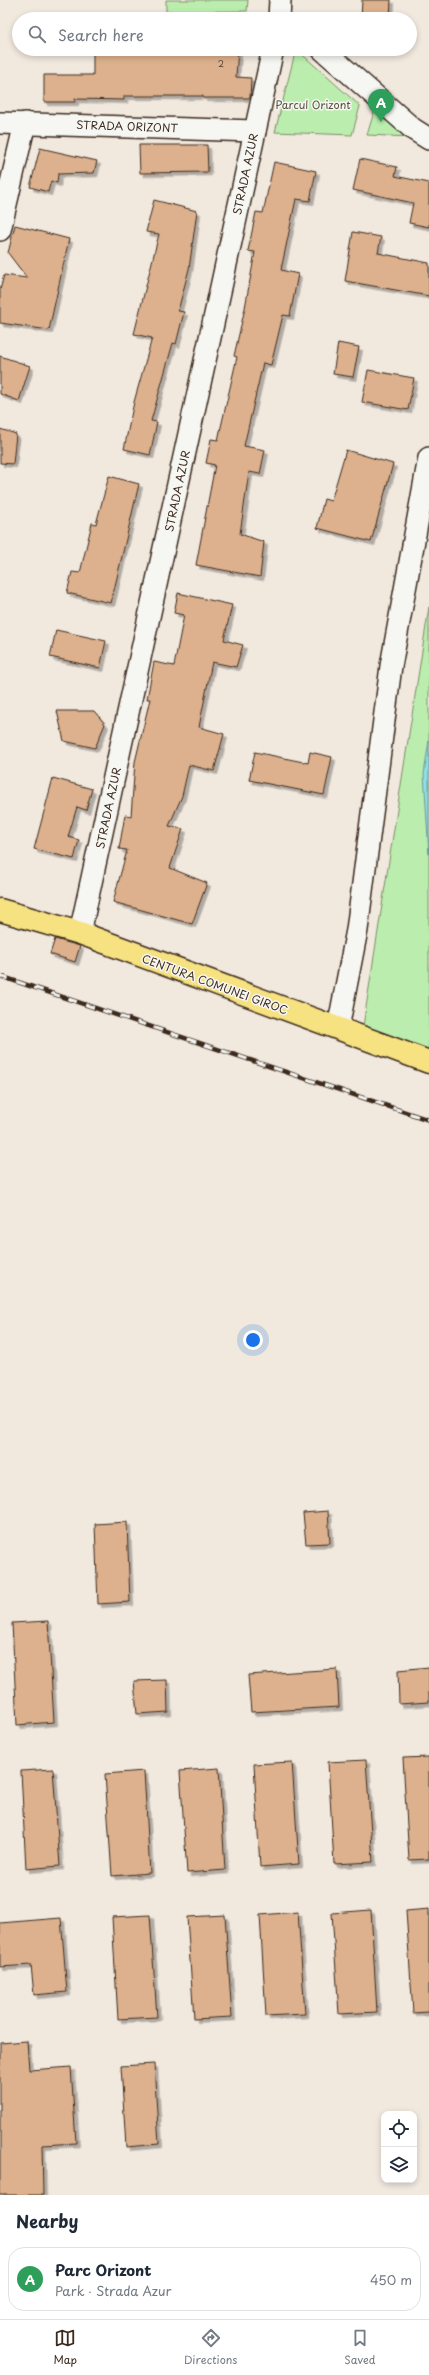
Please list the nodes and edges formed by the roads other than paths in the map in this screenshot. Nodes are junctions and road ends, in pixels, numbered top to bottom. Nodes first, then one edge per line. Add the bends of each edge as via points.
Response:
1 (271, 56) edge
2 (330, 56) edge
3 (0, 123) edge
4 (25, 124) junction
5 (255, 131) junction
6 (429, 139) edge
7 (0, 230) edge
8 (429, 458) edge
9 (0, 910) edge
10 (80, 933) junction
11 (338, 1028) junction
12 (429, 1062) edge

1 - 5 street, STRADA AZUR
2 - 6 street via 413,129
3 - 4 street, STRADA ORIZONT
4 - 5 street, STRADA ORIZONT
4 - 7 street
5 - 10 street, STRADA AZUR
8 - 11 street via 391,666 357,930
9 - 10 main road, CENTURA COMUNEI GIROC
10 - 11 main road, CENTURA COMUNEI GIROC
11 - 12 main road, CENTURA COMUNEI GIROC

